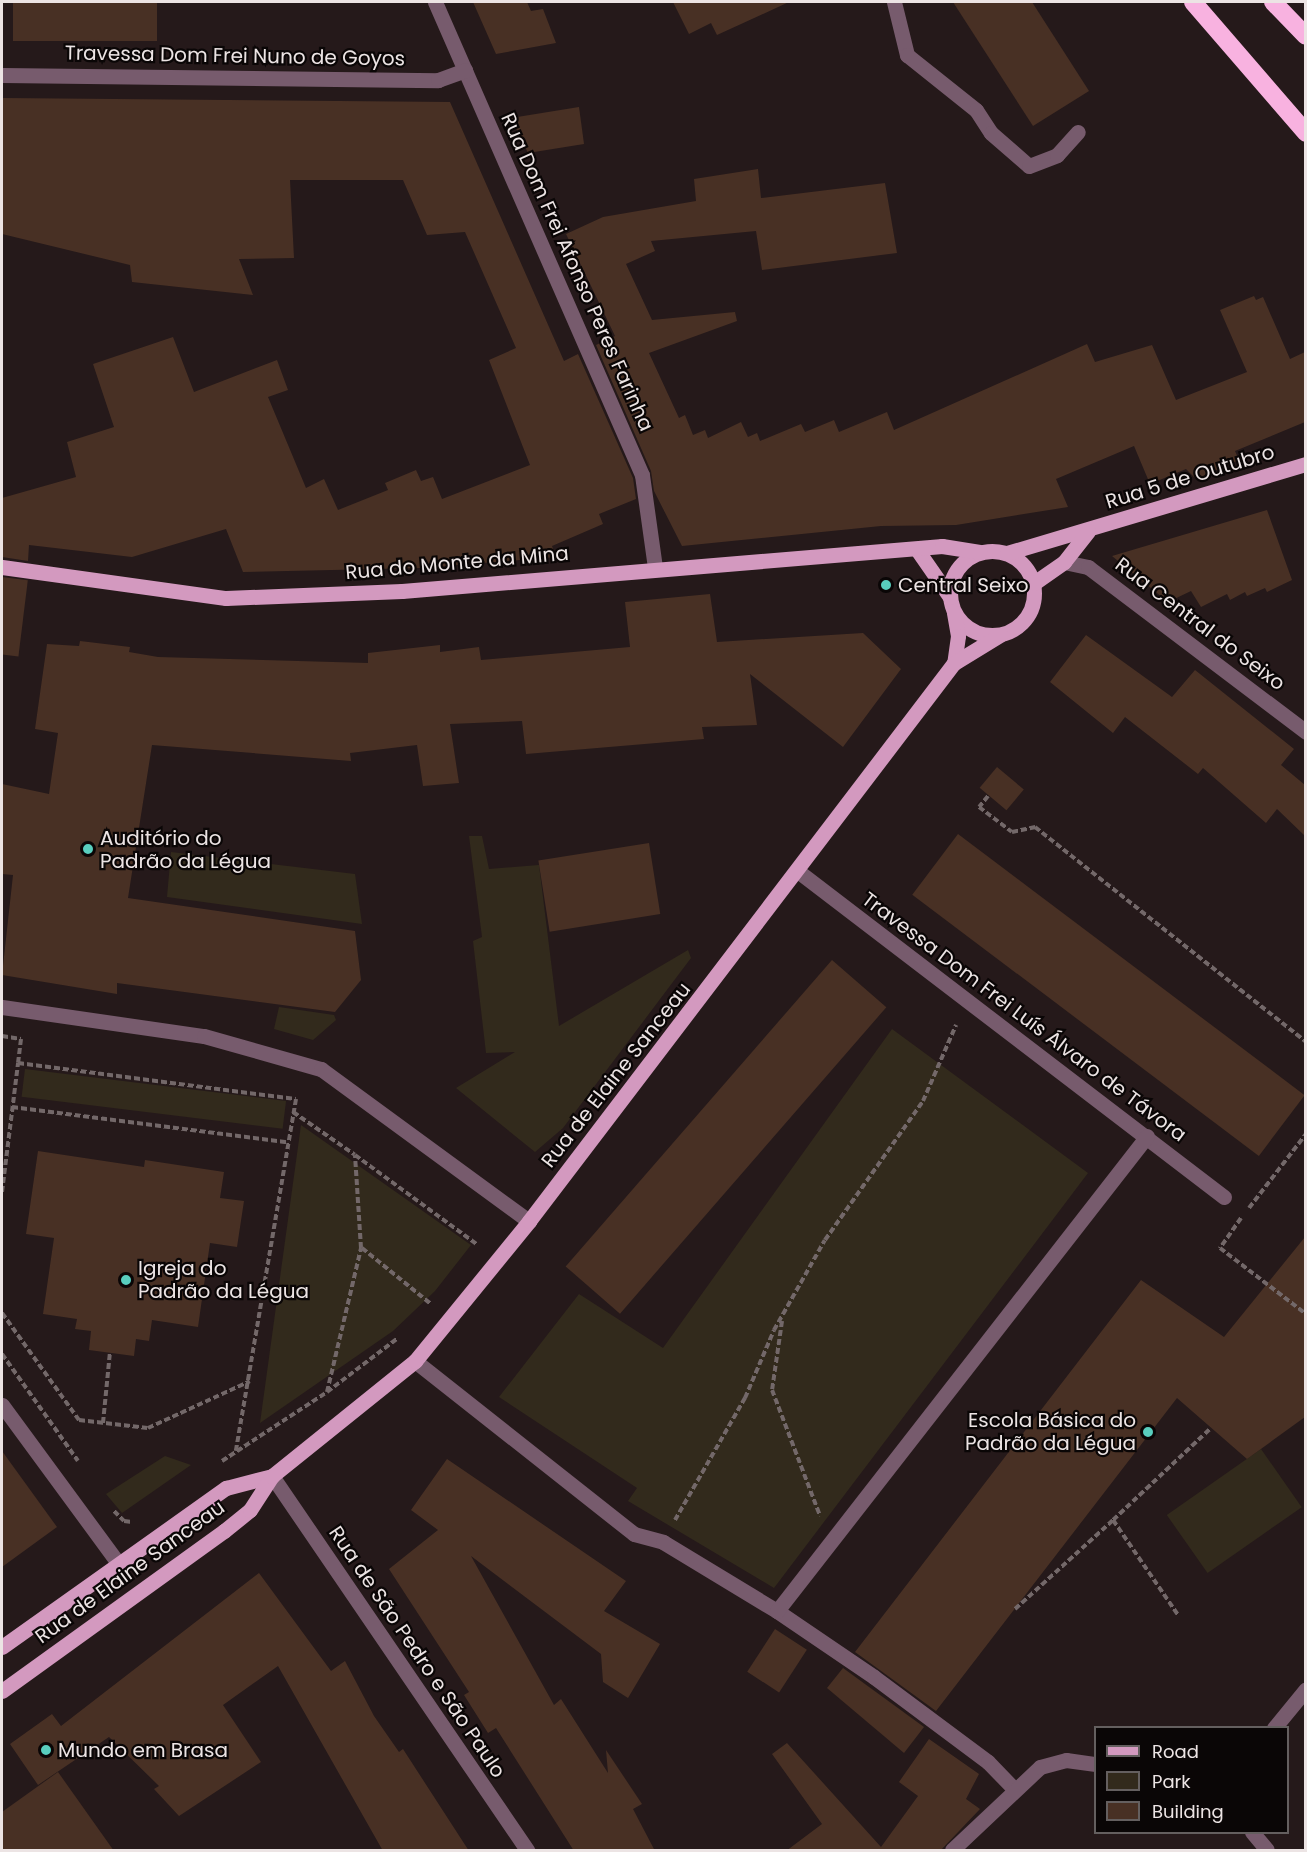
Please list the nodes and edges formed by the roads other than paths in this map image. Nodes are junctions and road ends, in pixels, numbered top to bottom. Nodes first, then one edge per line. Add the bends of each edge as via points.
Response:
1 (435, 2) edge
2 (894, 2) edge
3 (1194, 2) edge
4 (1273, 2) edge
5 (1305, 36) edge
6 (465, 70) junction
7 (2, 75) edge
8 (1078, 132) dead end
9 (1305, 134) edge
10 (1305, 464) edge
11 (1088, 531) junction
12 (918, 551) junction
13 (980, 552) junction
14 (1007, 553) junction
15 (1065, 562) junction
16 (2, 567) edge
17 (656, 567) junction
18 (1034, 583) junction
19 (951, 603) junction
20 (1000, 635) junction
21 (954, 663) junction
22 (1305, 732) edge
23 (799, 872) junction
24 (2, 1007) edge
25 (1147, 1136) junction
26 (1224, 1197) road end
27 (529, 1221) junction
28 (415, 1361) junction
29 (2, 1405) edge
30 (272, 1476) junction
31 (118, 1563) junction
32 (777, 1611) junction
33 (2, 1647) edge
34 (1305, 1689) edge
35 (2, 1691) edge
36 (1276, 1726) edge
37 (1094, 1764) edge
38 (1013, 1788) junction
39 (1253, 1834) edge
40 (1264, 1849) edge
41 (527, 1851) edge
42 (952, 1851) edge

1 - 6 street, Rua Dom Frei Afonso Peres Farinha
2 - 8 street via 907,56 976,110 991,133 1029,166 1057,155
3 - 9 highway
4 - 5 highway
6 - 7 street, Travessa Dom Frei Nuno de Goyos via 438,80
6 - 17 street, Rua Dom Frei Afonso Peres Farinha via 642,476
10 - 11 main road, Rua 5 de Outubro
11 - 14 main road, Rua 5 de Outubro via 1068,532
11 - 15 main road, Rua 5 de Outubro
12 - 13 main road, Rua do Monte da Mina via 960,546
12 - 17 main road, Rua do Monte da Mina
12 - 19 main road
13 - 14 main road
13 - 19 main road via 957,569
14 - 18 main road via 1019,560
15 - 18 main road, Rua 5 de Outubro
15 - 22 street, Rua Central do Seixo via 1088,567
16 - 17 main road, Rua do Monte da Mina via 226,598 402,591
18 - 20 main road via 1030,613 1013,630
19 - 20 main road via 973,631
19 - 21 main road, Rua de Elaine Sanceau via 958,636
20 - 21 main road, Rua de Elaine Sanceau
21 - 23 main road, Rua de Elaine Sanceau
23 - 25 street, Travessa Dom Frei Luís Álvaro de Távora
23 - 27 main road, Rua de Elaine Sanceau
24 - 27 street via 204,1036 321,1069
25 - 26 street, Travessa Dom Frei Luís Álvaro de Távora
25 - 32 street
27 - 28 main road, Rua de Elaine Sanceau
28 - 30 main road, Rua de Elaine Sanceau
28 - 32 street via 634,1534 663,1542
29 - 31 street
30 - 31 main road, Rua de Elaine Sanceau via 226,1488
30 - 35 main road, Rua de Elaine Sanceau via 250,1510 225,1531
30 - 41 street, Rua de São Pedro e São Paulo
31 - 33 main road, Rua de Elaine Sanceau
32 - 38 street via 988,1762
34 - 36 street
37 - 38 street via 1057,1761 1040,1767
38 - 42 street
39 - 40 street

